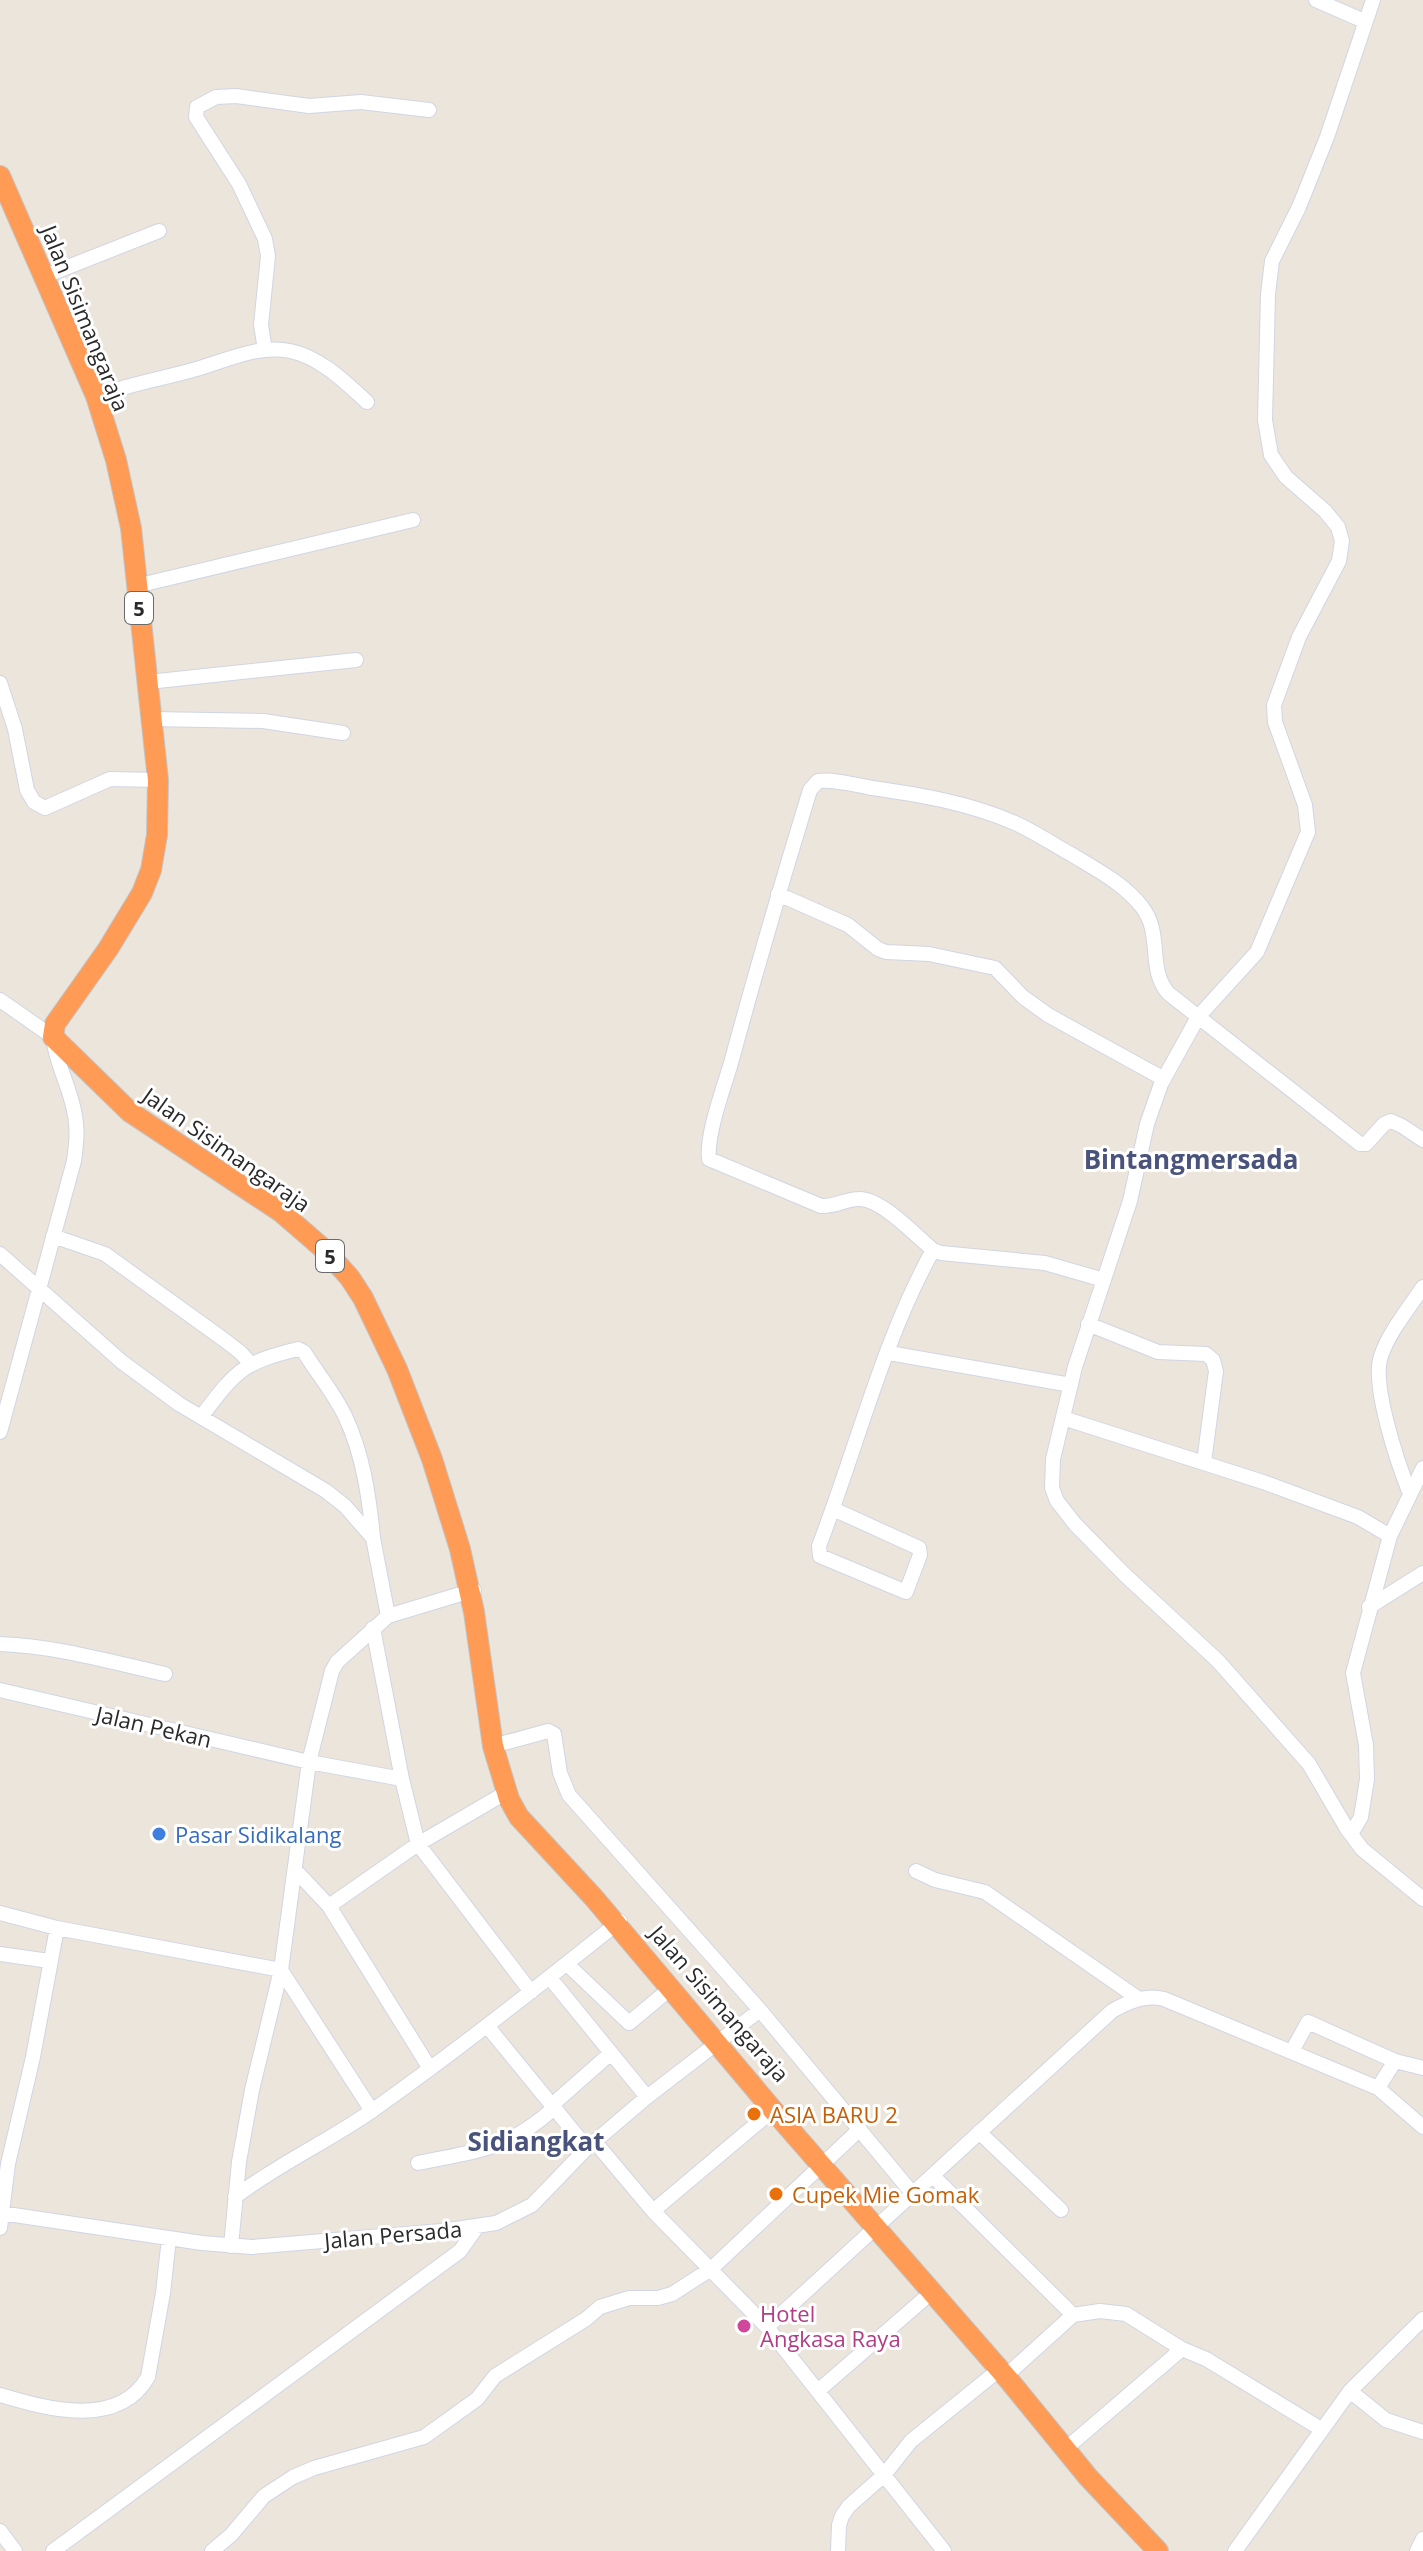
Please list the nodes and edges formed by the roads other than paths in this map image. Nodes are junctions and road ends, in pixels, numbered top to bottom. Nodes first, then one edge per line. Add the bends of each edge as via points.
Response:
1 (1316, 0) edge
2 (1373, 0) edge
3 (1364, 21) junction
4 (429, 110) dead end
5 (0, 176) edge
6 (159, 231) dead end
7 (45, 276) junction
8 (265, 350) junction
9 (96, 396) junction
10 (367, 402) dead end
11 (413, 520) dead end
12 (136, 586) junction
13 (356, 660) dead end
14 (148, 682) junction
15 (0, 683) edge
16 (151, 719) junction
17 (343, 733) dead end
18 (158, 780) junction
19 (778, 894) junction
20 (0, 1000) edge
21 (1198, 1017) junction
22 (53, 1037) junction
23 (1164, 1079) junction
24 (1423, 1140) edge
25 (53, 1236) junction
26 (933, 1250) junction
27 (0, 1254) edge
28 (1104, 1280) junction
29 (38, 1287) junction
30 (1423, 1287) edge
31 (1088, 1324) junction
32 (889, 1353) junction
33 (250, 1363) junction
34 (1071, 1385) junction
35 (201, 1417) junction
36 (1063, 1418) junction
37 (0, 1432) edge
38 (1204, 1462) junction
39 (1423, 1468) edge
40 (1410, 1494) junction
41 (833, 1509) junction
42 (1390, 1536) junction
43 (373, 1538) junction
44 (1423, 1573) edge
45 (470, 1587) junction
46 (1369, 1607) junction
47 (388, 1616) junction
48 (373, 1628) junction
49 (0, 1644) edge
50 (165, 1674) dead end
51 (0, 1690) edge
52 (494, 1745) junction
53 (309, 1762) junction
54 (402, 1779) junction
55 (507, 1792) junction
56 (1351, 1834) junction
57 (418, 1844) junction
58 (296, 1871) junction
59 (916, 1871) dead end
60 (1423, 1899) edge
61 (329, 1906) junction
62 (0, 1913) edge
63 (618, 1923) junction
64 (57, 1928) junction
65 (0, 1954) edge
66 (49, 1961) junction
67 (567, 1964) junction
68 (281, 1970) junction
69 (550, 1978) junction
70 (671, 1988) junction
71 (531, 1992) junction
72 (1139, 1999) junction
73 (760, 2010) junction
74 (488, 2027) junction
75 (719, 2041) junction
76 (1292, 2051) junction
77 (611, 2053) junction
78 (1395, 2061) junction
79 (429, 2067) junction
80 (1423, 2068) edge
81 (1378, 2088) junction
82 (647, 2097) junction
83 (553, 2106) junction
84 (773, 2110) junction
85 (372, 2111) junction
86 (1423, 2127) edge
87 (860, 2129) junction
88 (979, 2132) junction
89 (591, 2145) junction
90 (239, 2162) junction
91 (418, 2163) dead end
92 (824, 2165) junction
93 (933, 2176) junction
94 (259, 2179) junction
95 (913, 2194) junction
96 (235, 2197) junction
97 (1061, 2210) dead end
98 (653, 2211) junction
99 (1, 2213) edge
100 (878, 2226) junction
101 (477, 2227) junction
102 (0, 2228) edge
103 (442, 2231) junction
104 (169, 2238) junction
105 (231, 2246) junction
106 (460, 2251) junction
107 (711, 2269) junction
108 (932, 2292) junction
109 (1073, 2315) junction
110 (1423, 2319) edge
111 (767, 2327) junction
112 (1182, 2349) junction
113 (1005, 2371) junction
114 (819, 2390) junction
115 (1350, 2391) junction
116 (0, 2395) edge
117 (1321, 2429) junction
118 (1423, 2432) edge
119 (1070, 2445) junction
120 (884, 2475) junction
121 (0, 2531) edge
122 (1423, 2539) edge
123 (1242, 2549) edge
124 (15, 2551) edge
125 (53, 2551) edge
126 (212, 2551) edge
127 (838, 2551) edge
128 (944, 2551) edge
129 (1158, 2551) edge
130 (1167, 2551) edge
131 (1417, 2551) edge

1 - 3 street
2 - 3 street
3 - 21 street via 1327,137 1272,261 1268,294 1265,420 1271,455 1286,477 1325,511 1342,541 1339,561 1299,637 1274,705 1275,722 1305,805 1308,832 1257,952
4 - 8 street via 361,102 309,106 223,96 197,107 196,117 239,184 265,239
5 - 7 highway, Jalan Sisimangaraja / 5
6 - 7 street
7 - 9 highway, Jalan Sisimangaraja / 5
8 - 9 street
8 - 10 street via 287,350 314,361
9 - 12 highway, Jalan Sisimangaraja / 5 via 131,528
11 - 12 street
12 - 14 highway, Jalan Sisimangaraja / 5
13 - 14 street
14 - 16 highway, Jalan Sisimangaraja / 5
15 - 18 street via 34,802 45,808 56,805 110,779
16 - 17 street via 263,721
16 - 18 highway, Jalan Sisimangaraja / 5
18 - 22 highway, Jalan Sisimangaraja / 5 via 157,835 142,893 55,1024
19 - 21 street via 810,790 818,781 963,804 1016,824 1127,891 1154,931 1159,982
19 - 23 street via 848,925 886,952 929,954 995,968 1048,1015
19 - 26 street via 720,1100 709,1159 821,1206 872,1201
20 - 22 street
21 - 23 street
21 - 24 street via 1360,1144 1391,1121
22 - 25 street via 77,1133
22 - 45 highway, Jalan Sisimangaraja / 5 via 130,1112 281,1212 350,1278 412,1404
23 - 28 street
25 - 29 street
25 - 33 street via 105,1254
26 - 28 street via 1045,1263
26 - 32 street
27 - 29 street
28 - 31 street
29 - 35 street via 122,1362
29 - 37 street
30 - 40 street via 1383,1350 1378,1372
31 - 34 street
31 - 38 street via 1158,1352 1206,1354 1213,1360
32 - 34 street
32 - 41 street
33 - 35 street via 225,1384
33 - 43 street via 293,1350 304,1352 345,1415 361,1459
34 - 36 street
35 - 43 street via 326,1491
36 - 38 street
36 - 56 street via 1052,1469 1057,1501 1124,1574 1228,1672 1309,1764
38 - 42 street via 1358,1517
39 - 40 street
40 - 42 street
41 - 41 street via 919,1548 906,1592 820,1556
42 - 46 street
43 - 47 street
44 - 46 street
45 - 47 street
45 - 52 highway, Jalan Sisimangaraja / 5
46 - 56 street via 1353,1673 1366,1745 1366,1798
47 - 48 street
48 - 53 street via 332,1671
48 - 54 street
49 - 50 street via 20,1643
51 - 53 street, Jalan Pekan
52 - 55 highway, Jalan Sisimangaraja / 5
52 - 63 highway, Jalan Sisimangaraja / 5 via 520,1814
52 - 73 street via 548,1731 554,1734 569,1795
53 - 54 street, Jalan Pekan
53 - 58 street
54 - 57 street
55 - 57 street
55 - 63 highway, Jalan Sisimangaraja / 5 via 527,1828
56 - 60 street
57 - 61 street
57 - 71 street
58 - 61 street
58 - 68 street
59 - 72 street via 985,1892
61 - 79 street
62 - 64 street
63 - 67 street
63 - 70 highway, Jalan Sisimangaraja / 5
63 - 75 highway, Jalan Sisimangaraja / 5
64 - 66 street
64 - 68 street
65 - 66 street
66 - 99 street
67 - 69 street
67 - 70 street via 629,2023
68 - 85 street
68 - 90 street
69 - 71 street
69 - 77 street
70 - 75 highway, Jalan Sisimangaraja / 5
71 - 74 street
72 - 76 street via 1164,1999
72 - 88 street via 1112,2011
73 - 75 street, Jalan Persada
73 - 87 street
74 - 79 street
74 - 83 street
75 - 82 street, Jalan Persada
75 - 84 highway, Jalan Sisimangaraja / 5
75 - 92 highway, Jalan Sisimangaraja / 5
76 - 78 street via 1308,2022
76 - 81 street
77 - 82 street
77 - 83 street
78 - 80 street
78 - 81 street
79 - 85 street
81 - 86 street
82 - 89 street, Jalan Persada
83 - 89 street
83 - 91 street via 497,2147
84 - 92 highway, Jalan Sisimangaraja / 5
84 - 98 street
85 - 94 street
87 - 92 street
87 - 95 street
88 - 93 street
88 - 97 street
89 - 98 street
89 - 101 street, Jalan Persada via 532,2205
90 - 94 street
90 - 96 street
92 - 100 highway, Jalan Sisimangaraja / 5
92 - 107 street
93 - 95 street
93 - 109 street
94 - 96 street
95 - 100 street
96 - 105 street
98 - 107 street
99 - 102 street
99 - 104 street, Jalan Persada
100 - 108 highway, Jalan Sisimangaraja / 5
100 - 111 street
100 - 113 highway, Jalan Sisimangaraja / 5
101 - 103 street, Jalan Persada
101 - 106 street
103 - 105 street, Jalan Persada
103 - 106 street via 453,2235
104 - 105 street, Jalan Persada
104 - 116 street via 148,2377 141,2389 126,2401 97,2411 45,2407
106 - 125 street
107 - 111 street
107 - 126 street via 672,2294 600,2307 495,2376 477,2399 424,2437 293,2477 264,2496
108 - 113 highway, Jalan Sisimangaraja / 5
108 - 114 street
109 - 112 street via 1126,2314
109 - 113 street
110 - 115 street
111 - 114 street
112 - 117 street
112 - 119 street
113 - 119 highway, Jalan Sisimangaraja / 5
113 - 120 street via 911,2441
113 - 129 highway, Jalan Sisimangaraja / 5 via 1088,2477
114 - 120 street
115 - 117 street
115 - 118 street via 1386,2420
117 - 123 street
119 - 130 highway, Jalan Sisimangaraja / 5
120 - 127 street via 842,2516
120 - 128 street
121 - 124 street
122 - 131 street

